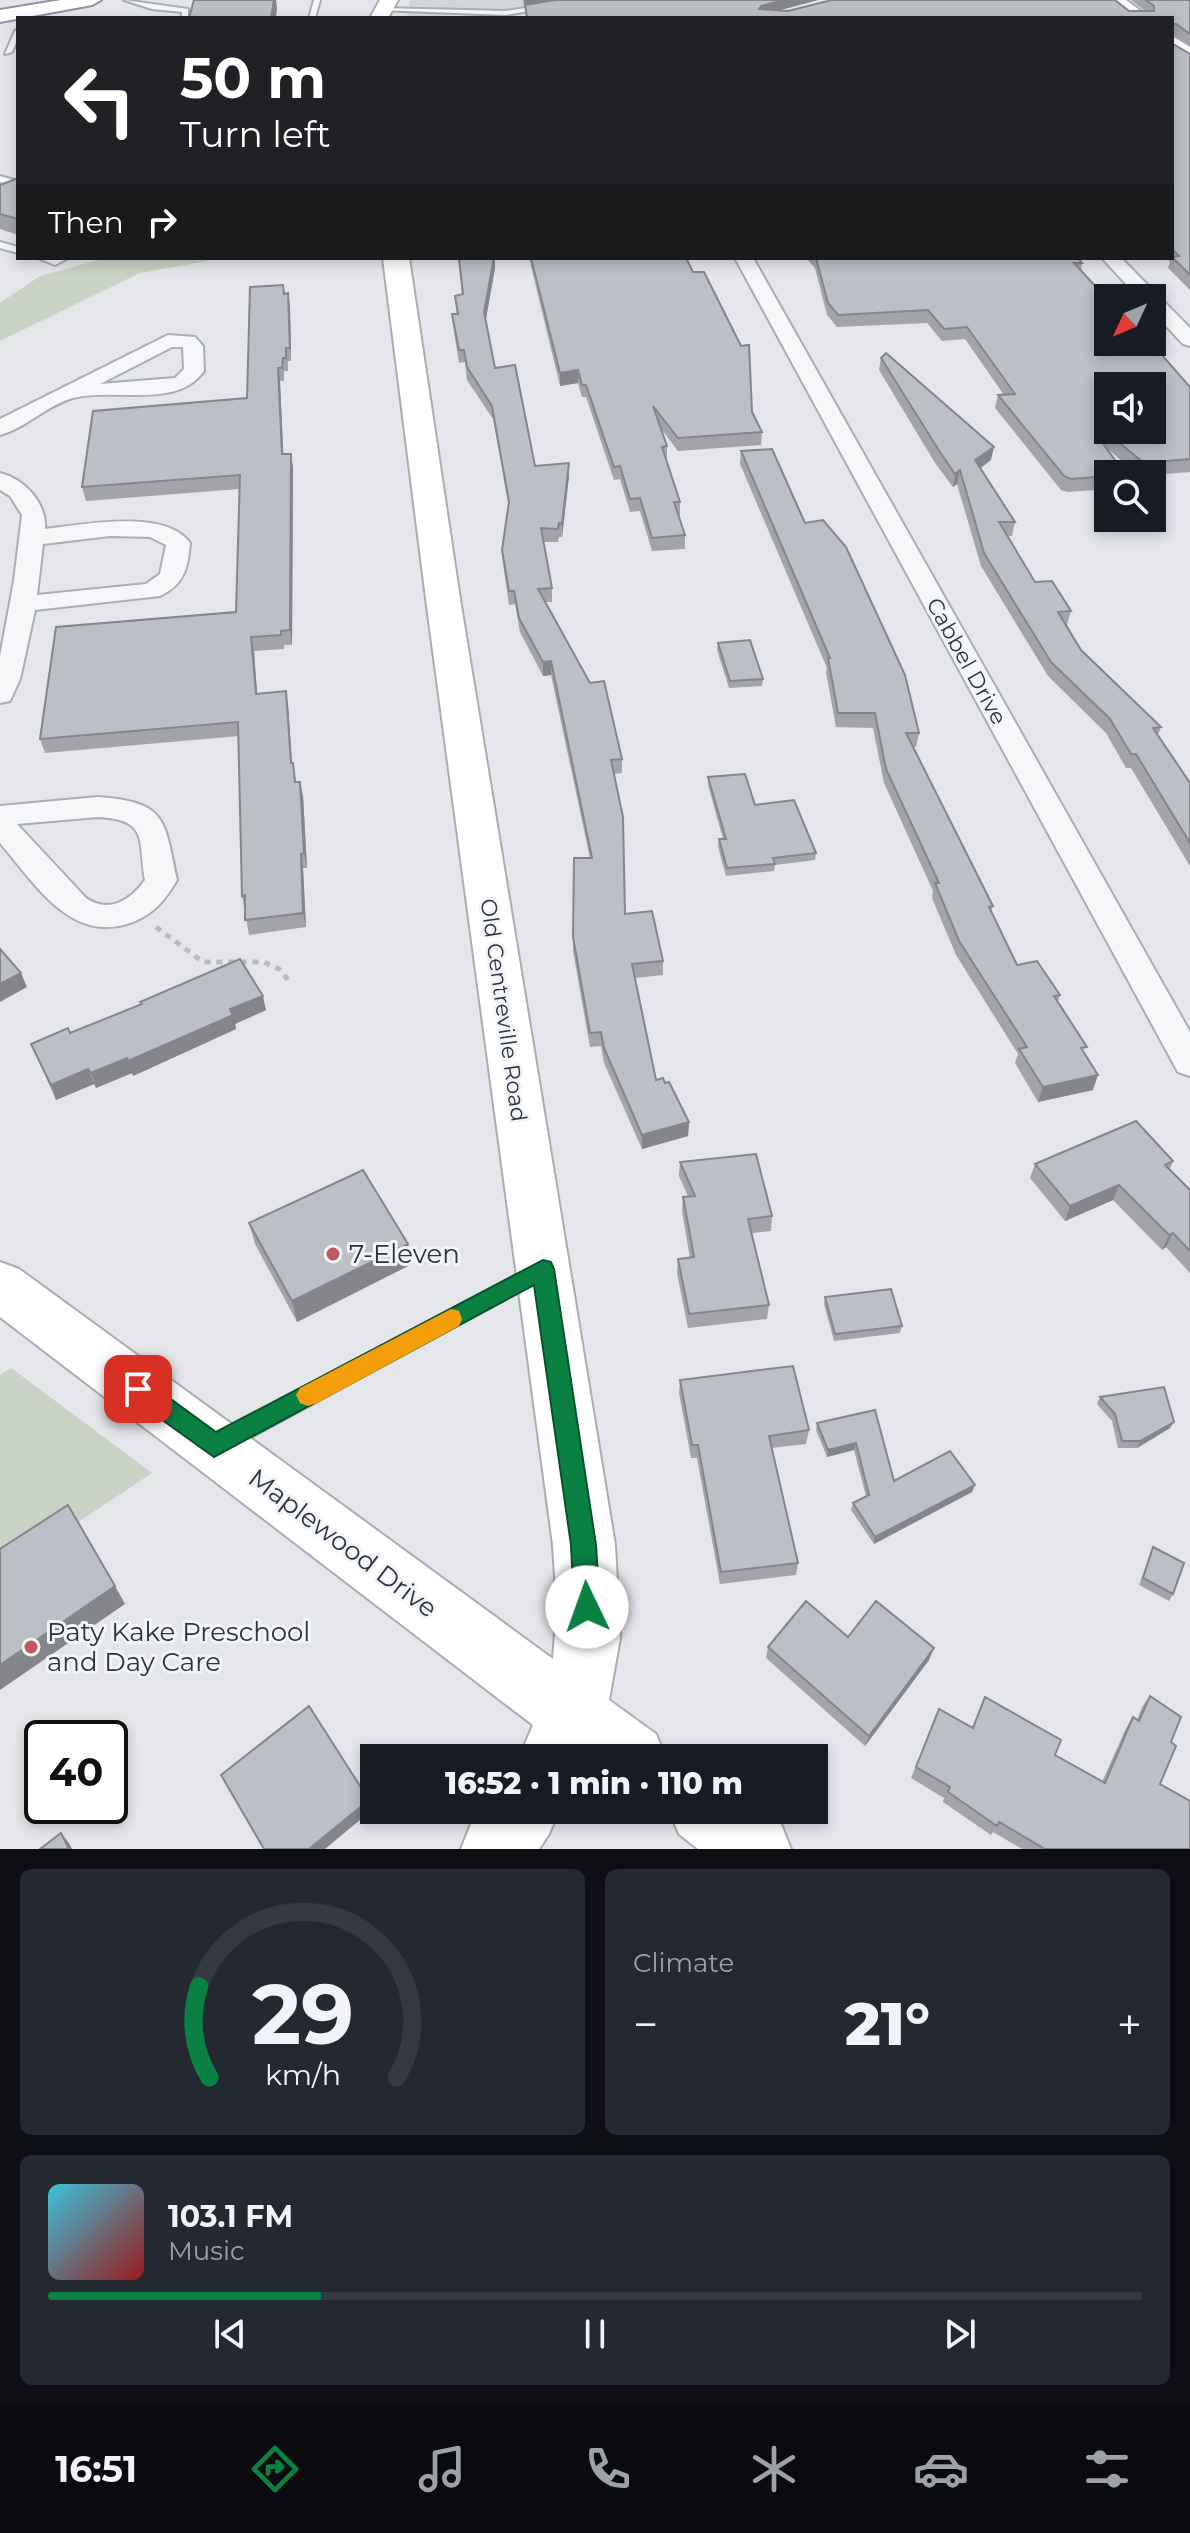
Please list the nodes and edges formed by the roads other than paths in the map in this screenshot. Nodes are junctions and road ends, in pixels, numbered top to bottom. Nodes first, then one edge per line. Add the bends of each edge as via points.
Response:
1 (45, 0) edge
2 (92, 0) edge
3 (127, 0) edge
4 (430, 0) edge
5 (587, 0) edge
6 (1114, 0) edge
7 (0, 8) edge
8 (383, 9) edge
9 (424, 10) junction
10 (0, 16) edge
11 (185, 16) edge
12 (1138, 16) edge
13 (16, 34) edge
14 (4, 52) edge
15 (0, 179) edge
16 (15, 188) edge
17 (396, 260) edge
18 (745, 260) edge
19 (1113, 260) edge
20 (1136, 284) edge
21 (1166, 315) edge
22 (1190, 340) edge
23 (68, 392) junction
24 (0, 428) edge
25 (0, 480) edge
26 (32, 538) junction
27 (22, 604) junction
28 (0, 695) edge
29 (0, 816) edge
30 (0, 824) edge
31 (1190, 1063) edge
32 (543, 1269) junction
33 (0, 1286) edge
34 (214, 1446) junction
35 (562, 1736) edge
36 (587, 1744) edge
37 (515, 1824) edge
38 (722, 1824) edge
39 (496, 1849) edge
40 (756, 1849) edge

1 - 7 main road
2 - 10 main road
3 - 11 lane via 186,10
4 - 9 lane
5 - 9 lane via 506,13
6 - 12 main road
8 - 9 lane
13 - 14 lane
15 - 16 lane
17 - 32 main road, Old Centreville Road
18 - 31 street, Cabbel Drive
19 - 20 street
21 - 22 street
23 - 23 street via 159,344 178,340 193,346 194,371 182,382
23 - 24 street
25 - 26 street via 29,503
26 - 27 street
26 - 27 street via 162,531 178,543 176,573 151,591
27 - 28 street
29 - 30 street via 129,809 150,828 161,880 146,903 133,910 116,916 80,911
32 - 34 lane
32 - 35 main road, Old Centreville Road via 587,1587 585,1669
33 - 34 main road, Maplewood Drive
34 - 35 main road, Maplewood Drive
35 - 36 main road, Maplewood Drive
37 - 39 main road
38 - 40 main road

